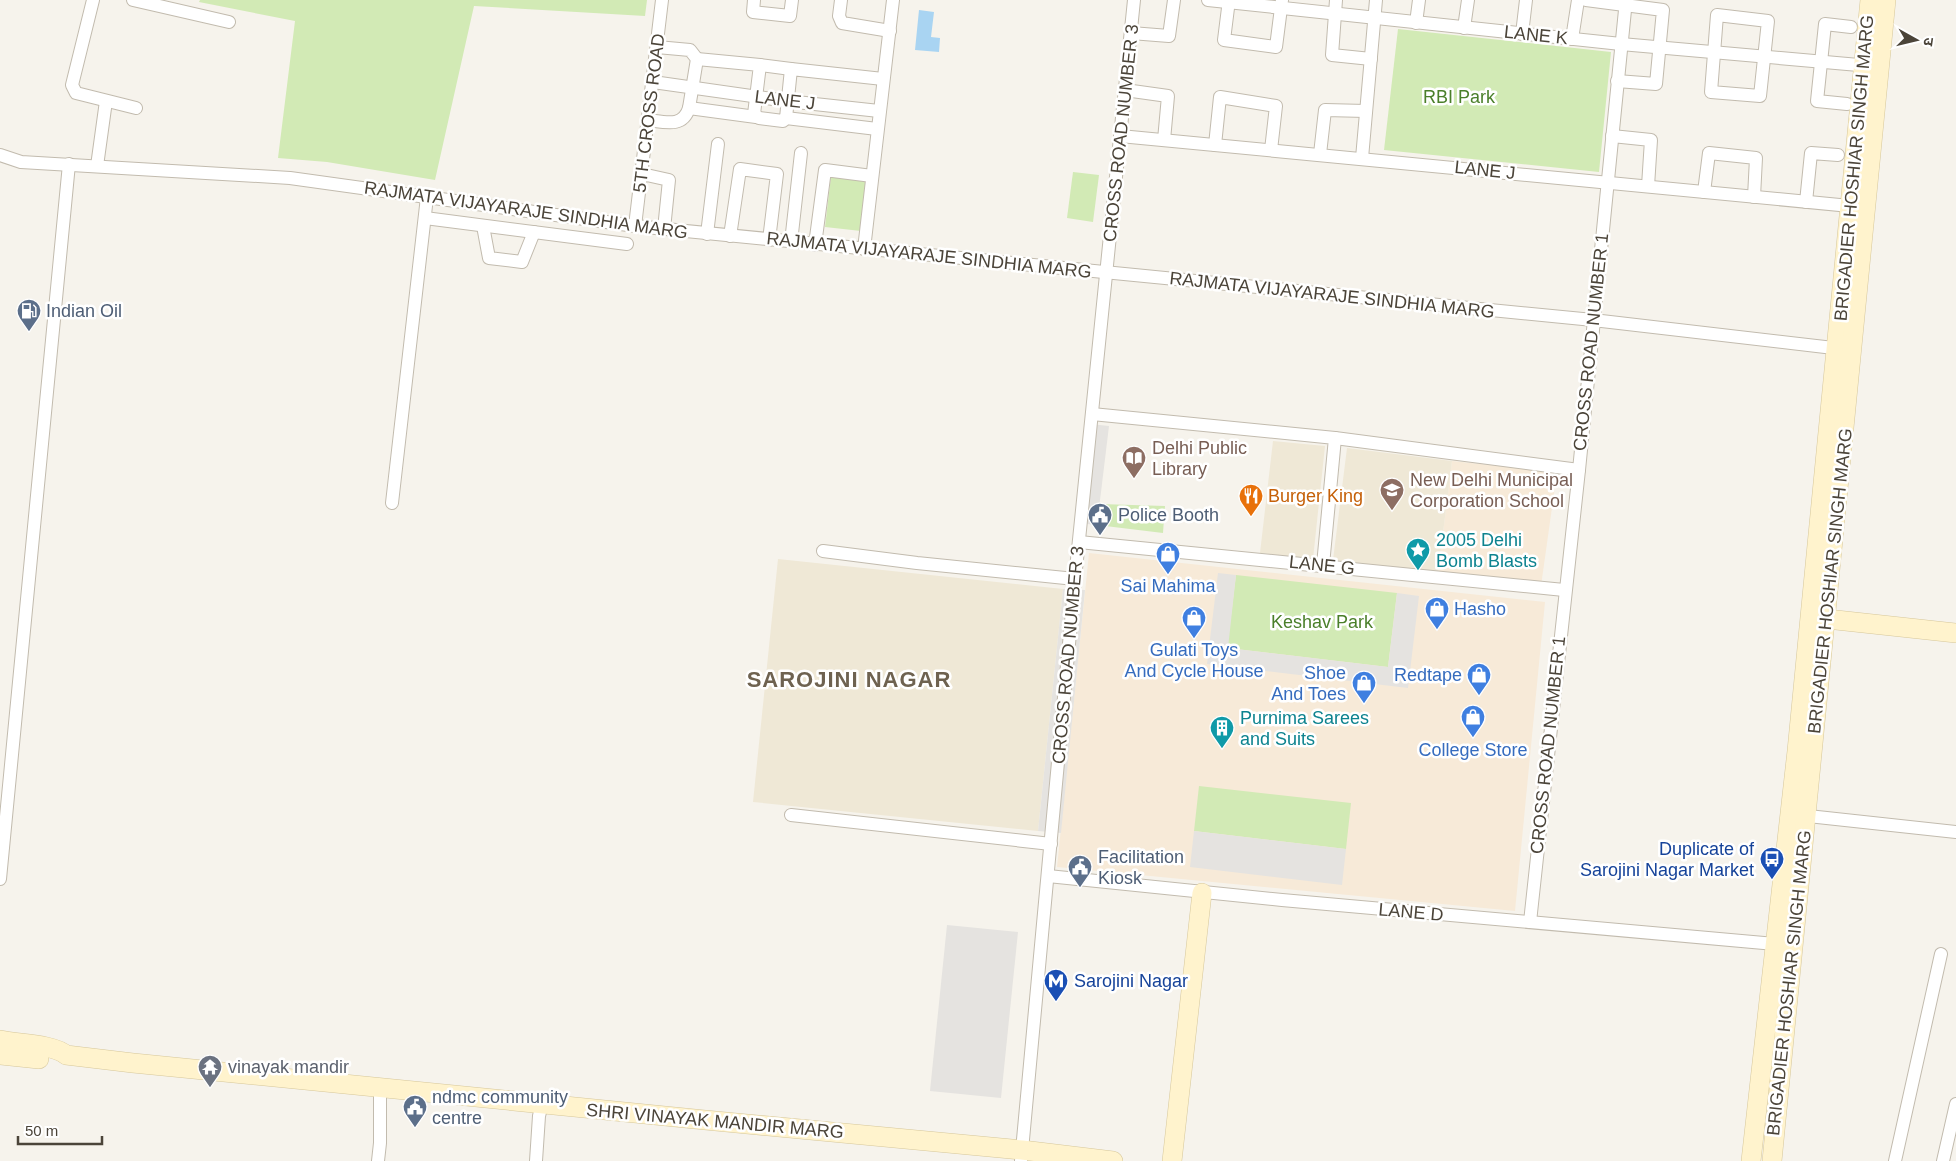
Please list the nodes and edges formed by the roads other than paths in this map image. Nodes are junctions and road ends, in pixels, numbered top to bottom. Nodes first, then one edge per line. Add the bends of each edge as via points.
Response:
1 (93, 0) edge
2 (133, 0) edge
3 (662, 0) edge
4 (754, 0) edge
5 (792, 0) edge
6 (841, 0) edge
7 (893, 0) edge
8 (1134, 0) edge
9 (1174, 0) edge
10 (1208, 0) edge
11 (1336, 0) edge
12 (1376, 0) edge
13 (1419, 0) edge
14 (1468, 0) edge
15 (1526, 0) edge
16 (1578, 0) edge
17 (1586, 0) edge
18 (1870, 0) edge
19 (1886, 0) edge
20 (1229, 1) edge
21 (1626, 3) edge
22 (1281, 4) edge
23 (187, 6) edge
24 (1335, 14) junction
25 (1374, 18) junction
26 (229, 22) dead end
27 (1416, 23) junction
28 (1851, 27) dead end
29 (1464, 28) junction
30 (890, 31) junction
31 (1131, 33) junction
32 (1522, 34) junction
33 (1572, 39) junction
34 (1621, 44) junction
35 (657, 46) junction
36 (1661, 47) junction
37 (1713, 52) junction
38 (1764, 56) junction
39 (697, 60) junction
40 (1370, 60) junction
41 (1820, 62) junction
42 (760, 65) junction
43 (1872, 66) junction
44 (791, 69) junction
45 (883, 79) junction
46 (1617, 81) junction
47 (653, 82) junction
48 (692, 87) junction
49 (1125, 90) junction
50 (756, 97) junction
51 (106, 100) junction
52 (787, 101) junction
53 (1847, 104) dead end
54 (136, 108) dead end
55 (689, 108) junction
56 (879, 111) junction
57 (1366, 111) junction
58 (756, 116) junction
59 (786, 118) junction
60 (648, 120) junction
61 (877, 129) junction
62 (1120, 136) junction
63 (1612, 136) junction
64 (1164, 140) junction
65 (718, 144) dead end
66 (1215, 145) junction
67 (1271, 150) junction
68 (801, 153) dead end
69 (1320, 154) junction
70 (0, 155) edge
71 (1838, 155) dead end
72 (1362, 158) junction
73 (21, 162) junction
74 (68, 164) junction
75 (0, 166) edge
76 (97, 166) junction
77 (642, 174) junction
78 (872, 176) junction
79 (1607, 182) junction
80 (1648, 186) junction
81 (1704, 192) junction
82 (428, 197) junction
83 (1754, 197) junction
84 (1806, 202) junction
85 (1850, 206) junction
86 (425, 218) junction
87 (483, 226) junction
88 (635, 226) junction
89 (664, 229) junction
90 (534, 232) junction
91 (707, 234) junction
92 (730, 236) junction
93 (769, 240) junction
94 (791, 242) junction
95 (627, 244) dead end
96 (815, 244) junction
97 (864, 249) junction
98 (1106, 273) junction
99 (1593, 320) junction
100 (1844, 350) junction
101 (1092, 414) junction
102 (1335, 438) junction
103 (1579, 470) junction
104 (392, 503) dead end
105 (1079, 542) junction
106 (824, 551) dead end
107 (1323, 565) junction
108 (1075, 579) junction
109 (1564, 590) junction
110 (1819, 618) junction
111 (1956, 634) edge
112 (791, 815) dead end
113 (1797, 815) junction
114 (1956, 832) edge
115 (1052, 844) junction
116 (1048, 876) junction
117 (0, 879) edge
118 (1202, 893) junction
119 (1530, 922) junction
120 (1775, 944) junction
121 (1941, 954) dead end
122 (0, 1052) edge
123 (380, 1088) junction
124 (542, 1104) junction
125 (1956, 1104) edge
126 (1022, 1155) edge
127 (378, 1161) edge
128 (536, 1161) edge
129 (1113, 1161) edge
130 (1172, 1161) edge
131 (1751, 1161) edge
132 (1772, 1161) edge
133 (1895, 1161) edge
134 (1943, 1161) edge

1 - 51 street via 72,85 76,93
2 - 23 street
3 - 35 street, 5TH CROSS ROAD
4 - 5 street via 753,12 790,16
6 - 30 street via 839,16 842,23
7 - 30 street
8 - 31 street, CROSS ROAD NUMBER 3
9 - 31 street via 1169,36
10 - 20 street, LANE K
11 - 24 street
12 - 25 street
13 - 27 street
14 - 29 street
15 - 32 street
16 - 33 street
17 - 21 street
18 - 43 street, BRIGADIER HOSHIAR SINGH MARG
19 - 43 street, BRIGADIER HOSHIAR SINGH MARG
20 - 22 street, LANE K
20 - 22 street via 1224,40 1276,48
21 - 34 street, CROSS ROAD NUMBER 1
21 - 36 street via 1663,10
22 - 24 street, LANE K
23 - 26 street
24 - 25 street, LANE K
24 - 40 street via 1332,55
25 - 27 street, LANE K
25 - 40 street
27 - 29 street, LANE K
28 - 41 street via 1825,24
29 - 32 street, LANE K
30 - 45 street
31 - 49 street, CROSS ROAD NUMBER 3
32 - 33 street, LANE K
33 - 34 street, LANE K
34 - 36 street, LANE K
34 - 46 street, CROSS ROAD NUMBER 1
35 - 39 street via 690,50
35 - 47 street, 5TH CROSS ROAD
36 - 37 street, LANE K
36 - 46 street via 1656,84
37 - 38 street, LANE K
37 - 38 street via 1717,15 1768,21
37 - 38 street via 1711,92 1760,96
38 - 41 street, LANE K
39 - 42 street
39 - 48 street
40 - 57 street
41 - 43 street, LANE K
41 - 53 street via 1817,101
42 - 44 street
42 - 50 street
43 - 85 street, BRIGADIER HOSHIAR SINGH MARG
43 - 100 street, BRIGADIER HOSHIAR SINGH MARG
44 - 45 street
44 - 52 street
45 - 56 street
46 - 63 street, CROSS ROAD NUMBER 1
47 - 48 street, LANE J
47 - 60 street, 5TH CROSS ROAD
48 - 50 street, LANE J
48 - 55 street
49 - 62 street, CROSS ROAD NUMBER 3
49 - 64 street via 1168,96
50 - 52 street, LANE J
50 - 58 street
51 - 54 street
51 - 76 street
52 - 56 street, LANE J
52 - 59 street
55 - 58 street
55 - 60 street via 686,116 678,122
56 - 61 street
57 - 69 street via 1325,110
57 - 72 street
58 - 59 street via 783,121
59 - 61 street
60 - 77 street, 5TH CROSS ROAD
61 - 78 street
62 - 64 street, LANE J
62 - 98 street, CROSS ROAD NUMBER 3
63 - 79 street, CROSS ROAD NUMBER 1
63 - 80 street via 1651,140
64 - 66 street, LANE J
65 - 91 street
66 - 67 street, LANE J
66 - 67 street via 1220,97 1276,106
67 - 69 street, LANE J
68 - 94 street
69 - 72 street, LANE J
70 - 73 street, RAJMATA VIJAYARAJE SINDHIA MARG
71 - 84 street via 1811,153
72 - 79 street, LANE J
73 - 74 street, RAJMATA VIJAYARAJE SINDHIA MARG
73 - 75 street, RAJMATA VIJAYARAJE SINDHIA MARG
74 - 76 street, RAJMATA VIJAYARAJE SINDHIA MARG
74 - 117 street
76 - 82 street, RAJMATA VIJAYARAJE SINDHIA MARG via 290,178
77 - 88 street, 5TH CROSS ROAD
77 - 89 street via 669,180
78 - 96 street via 826,170
78 - 97 street
79 - 80 street, LANE J
79 - 99 street, CROSS ROAD NUMBER 1
80 - 81 street, LANE J
81 - 83 street, LANE J
81 - 83 street via 1709,153 1756,158
82 - 86 street
82 - 88 street, RAJMATA VIJAYARAJE SINDHIA MARG
83 - 84 street, LANE J
84 - 85 street, LANE J
85 - 100 street, BRIGADIER HOSHIAR SINGH MARG
86 - 87 street
86 - 104 street
87 - 90 street
87 - 90 street via 489,258 522,262
88 - 89 street, RAJMATA VIJAYARAJE SINDHIA MARG
89 - 91 street, RAJMATA VIJAYARAJE SINDHIA MARG
90 - 95 street
91 - 92 street, RAJMATA VIJAYARAJE SINDHIA MARG
92 - 93 street, RAJMATA VIJAYARAJE SINDHIA MARG
92 - 93 street via 740,169 777,174
93 - 94 street, RAJMATA VIJAYARAJE SINDHIA MARG
94 - 96 street, RAJMATA VIJAYARAJE SINDHIA MARG
96 - 97 street, RAJMATA VIJAYARAJE SINDHIA MARG
97 - 98 street, RAJMATA VIJAYARAJE SINDHIA MARG
98 - 99 street, RAJMATA VIJAYARAJE SINDHIA MARG
98 - 101 street, CROSS ROAD NUMBER 3
99 - 100 street, RAJMATA VIJAYARAJE SINDHIA MARG
99 - 103 street, CROSS ROAD NUMBER 1
100 - 110 street, BRIGADIER HOSHIAR SINGH MARG
101 - 102 street
101 - 105 street, CROSS ROAD NUMBER 3
102 - 103 street
102 - 107 street
103 - 109 street, CROSS ROAD NUMBER 1
105 - 107 street, LANE G
105 - 108 street, CROSS ROAD NUMBER 3
106 - 108 street
107 - 109 street, LANE G
108 - 115 street, CROSS ROAD NUMBER 3
109 - 119 street, CROSS ROAD NUMBER 1
110 - 111 street
110 - 113 street, BRIGADIER HOSHIAR SINGH MARG
112 - 115 street
113 - 114 street
113 - 120 street
113 - 132 street, BRIGADIER HOSHIAR SINGH MARG
115 - 116 street, CROSS ROAD NUMBER 3
116 - 118 street, LANE D
116 - 126 street, CROSS ROAD NUMBER 3
118 - 119 street, LANE D
118 - 130 street
119 - 120 street, LANE D
120 - 131 street
121 - 133 street
122 - 123 street, SHRI VINAYAK MANDIR MARG via 49,1060 59,1059 58,1051
123 - 124 street, SHRI VINAYAK MANDIR MARG
123 - 127 street
124 - 126 street, SHRI VINAYAK MANDIR MARG
124 - 128 street
125 - 134 street
126 - 129 street, SHRI VINAYAK MANDIR MARG

